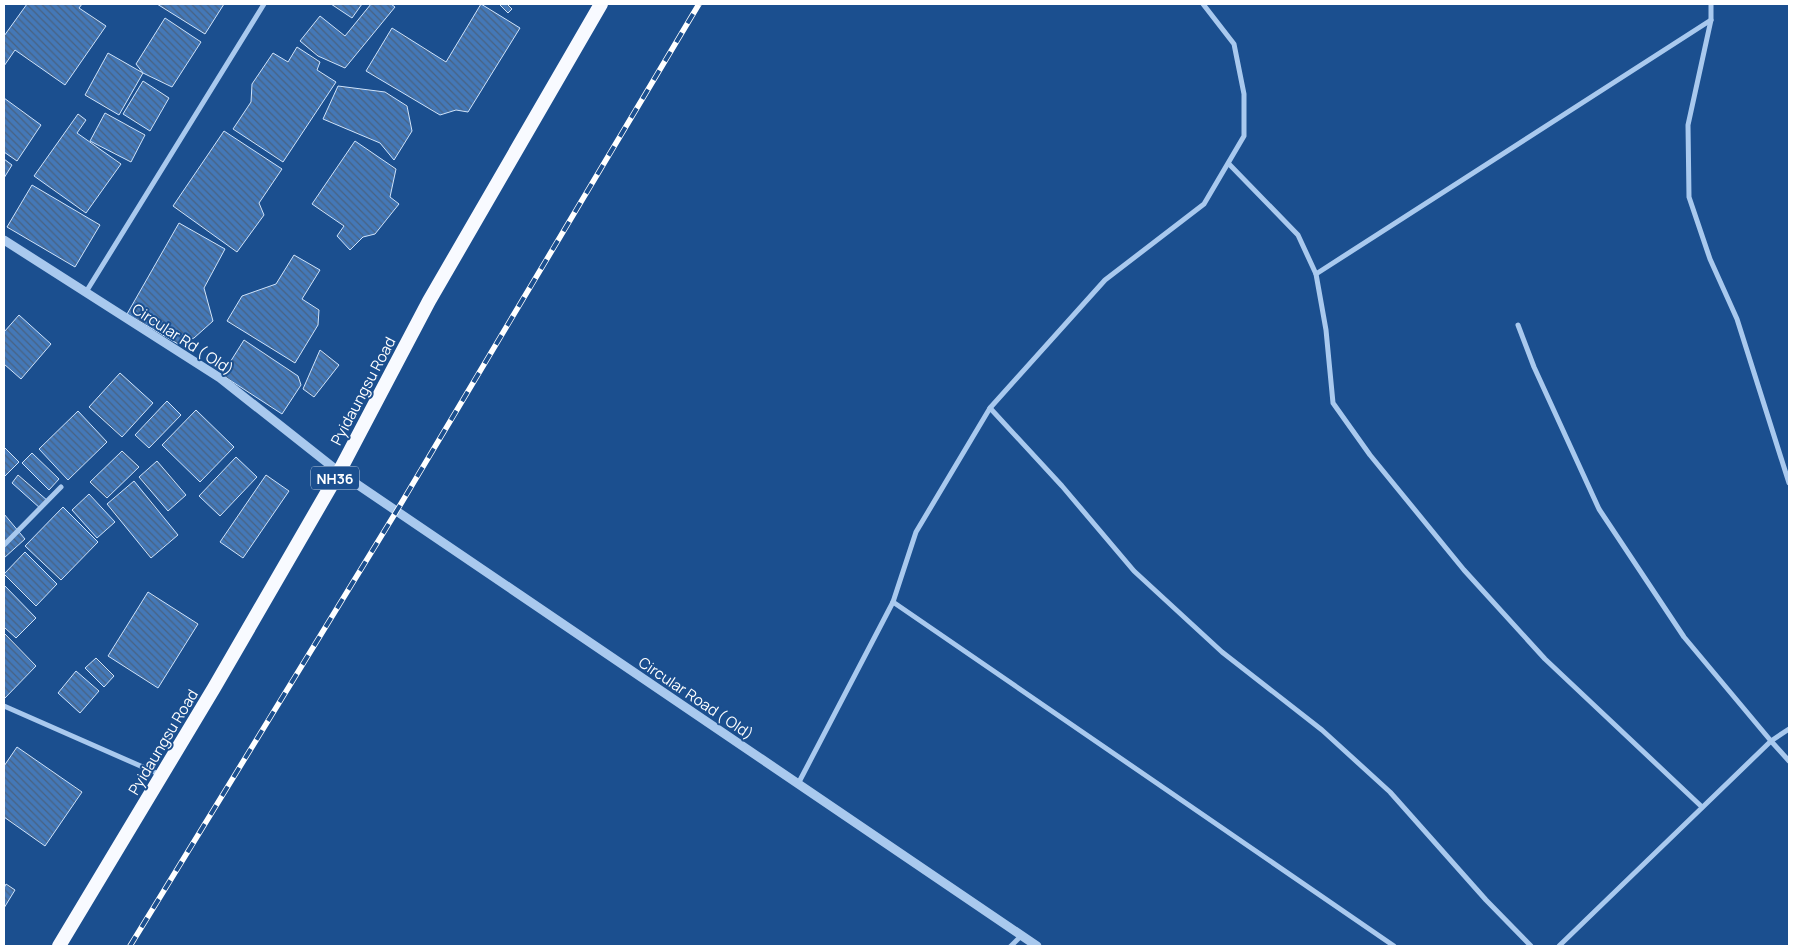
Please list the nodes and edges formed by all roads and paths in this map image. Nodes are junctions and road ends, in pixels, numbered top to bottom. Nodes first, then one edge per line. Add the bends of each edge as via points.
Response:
1 (264, 4) edge
2 (601, 4) edge
3 (1204, 4) edge
4 (1711, 4) edge
5 (1711, 20) junction
6 (1229, 164) junction
7 (4, 240) edge
8 (1316, 274) junction
9 (86, 292) junction
10 (1518, 325) dead end
11 (990, 408) junction
12 (339, 472) junction
13 (1789, 483) edge
14 (61, 487) dead end
15 (4, 545) edge
16 (893, 602) junction
17 (4, 706) edge
18 (1789, 729) edge
19 (1771, 741) junction
20 (1789, 761) edge
21 (162, 776) junction
22 (798, 784) junction
23 (1702, 807) junction
24 (1022, 935) junction
25 (59, 946) edge
26 (1011, 946) edge
27 (1037, 946) edge
28 (1394, 946) edge
29 (1531, 946) edge
30 (1559, 946) edge

1 - 9 street
2 - 12 highway, Pyidaungsu Road / NH36 via 429,301
3 - 6 street via 1234,44 1244,94 1244,136
4 - 5 street
5 - 8 street
5 - 13 street via 1688,125 1689,197 1710,259 1737,319
6 - 8 street via 1298,235
6 - 11 street via 1204,204 1105,280
7 - 9 street, Circular Rd ( Old)
8 - 23 street via 1326,330 1333,403 1464,570 1545,659
9 - 12 street, Circular Rd ( Old) via 220,378
10 - 19 street via 1599,508 1684,637
11 - 16 street via 916,532
11 - 29 street via 1134,570 1222,652 1322,730 1390,792
12 - 21 highway, Pyidaungsu Road / NH36
12 - 22 street, Circular Road ( Old)
14 - 15 street
16 - 22 street
16 - 28 street
17 - 21 street
18 - 19 street
19 - 20 street
19 - 23 street
21 - 25 highway, Pyidaungsu Road / NH36
22 - 24 street, Circular Road ( Old)
23 - 30 street
24 - 26 street
24 - 27 street, Circular Road ( Old)

